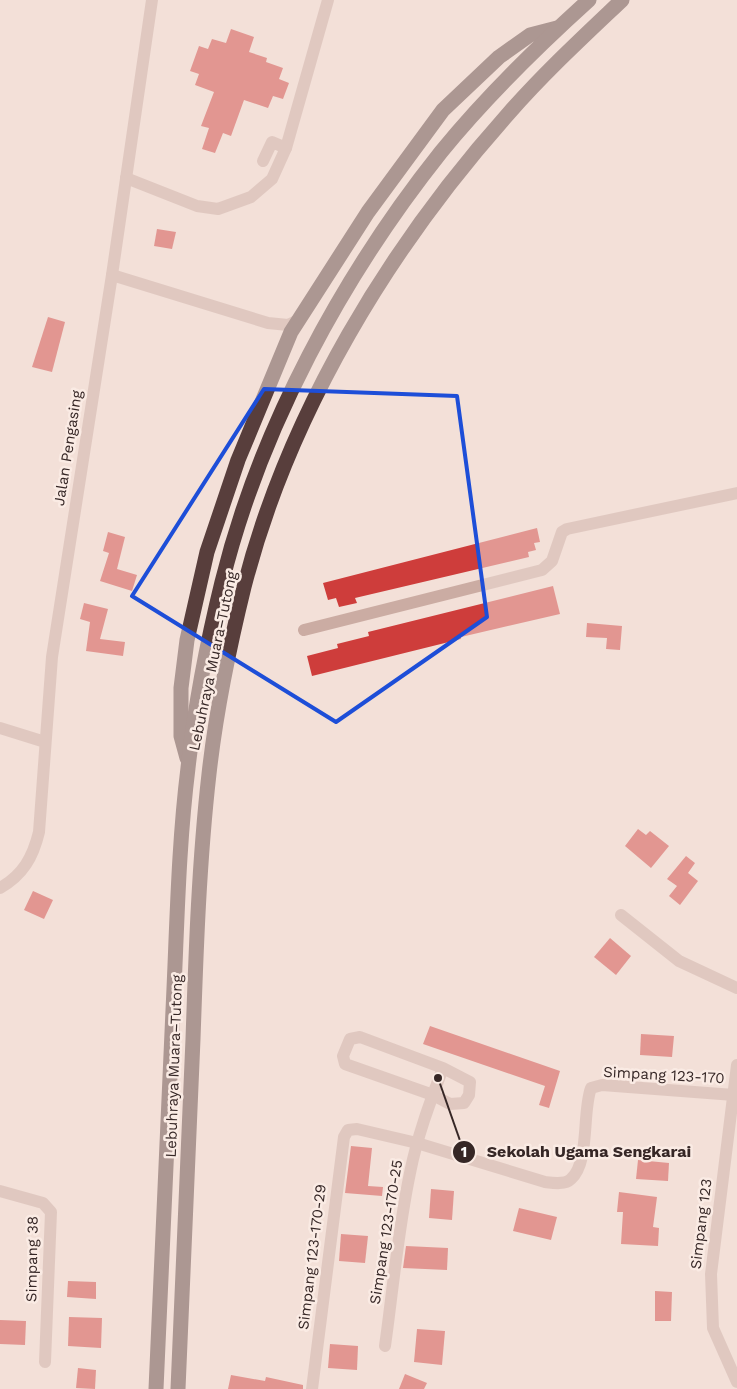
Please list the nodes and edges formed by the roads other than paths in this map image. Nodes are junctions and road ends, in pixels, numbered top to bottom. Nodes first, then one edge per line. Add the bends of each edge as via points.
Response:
1 (152, 0) edge
2 (328, 0) edge
3 (589, 0) edge
4 (622, 0) edge
5 (558, 28) junction
6 (286, 148) junction
7 (264, 161) dead end
8 (126, 178) junction
9 (112, 275) junction
10 (298, 320) junction
11 (268, 323) junction
12 (285, 345) junction
13 (737, 493) edge
14 (304, 630) dead end
15 (0, 728) edge
16 (45, 742) junction
17 (188, 762) junction
18 (0, 888) edge
19 (621, 915) dead end
20 (737, 988) edge
21 (737, 1065) edge
22 (443, 1068) junction
23 (433, 1095) junction
24 (734, 1095) junction
25 (348, 1130) joint
26 (417, 1142) junction
27 (0, 1191) edge
28 (384, 1346) dead end
29 (45, 1362) dead end
30 (737, 1382) edge
31 (156, 1389) edge
32 (178, 1389) edge
33 (312, 1389) edge

1 - 8 street, Jalan Pengasing
2 - 6 street
3 - 5 highway, Lebuhraya Muara–Tutong
4 - 32 highway, Lebuhraya Muara–Tutong via 510,111 461,169 395,258 353,327 314,402 286,464 261,532 232,642 209,773 197,932
5 - 10 highway via 530,35 499,57 443,110 368,212
5 - 17 highway, Lebuhraya Muara–Tutong via 442,152 374,245 330,317 264,457 223,578 199,690
6 - 7 street via 272,142
6 - 8 street via 272,179 251,197 218,208 197,206
8 - 9 street, Jalan Pengasing
9 - 11 street
9 - 16 street, Jalan Pengasing via 52,657
10 - 11 street via 288,325
10 - 12 highway
11 - 12 street
12 - 17 highway via 234,469 208,552 187,640 181,688 181,736
13 - 14 street via 568,529 562,532 552,561 542,570
15 - 16 street
16 - 18 street, Jalan Pengasing via 36,846 22,871
17 - 31 highway, Lebuhraya Muara–Tutong via 177,928
19 - 20 street via 679,961
21 - 24 street, Simpang 123
22 - 23 street, Simpang 123-170-25
22 - 23 street via 468,1079 468,1095 464,1103 457,1105
22 - 23 street via 360,1037 350,1039 346,1044 343,1056 346,1064
23 - 26 street, Simpang 123-170-25
24 - 26 street, Simpang 123-170 via 602,1085 591,1088 587,1099 582,1158 570,1180 559,1184
24 - 30 street, Simpang 123 via 711,1274 713,1328
25 - 26 street, Simpang 123-170 via 357,1129
25 - 33 street, Simpang 123-170-29 via 344,1137
26 - 28 street, Simpang 123-170-25 via 403,1208
27 - 29 street, Simpang 38 via 43,1202 51,1212

